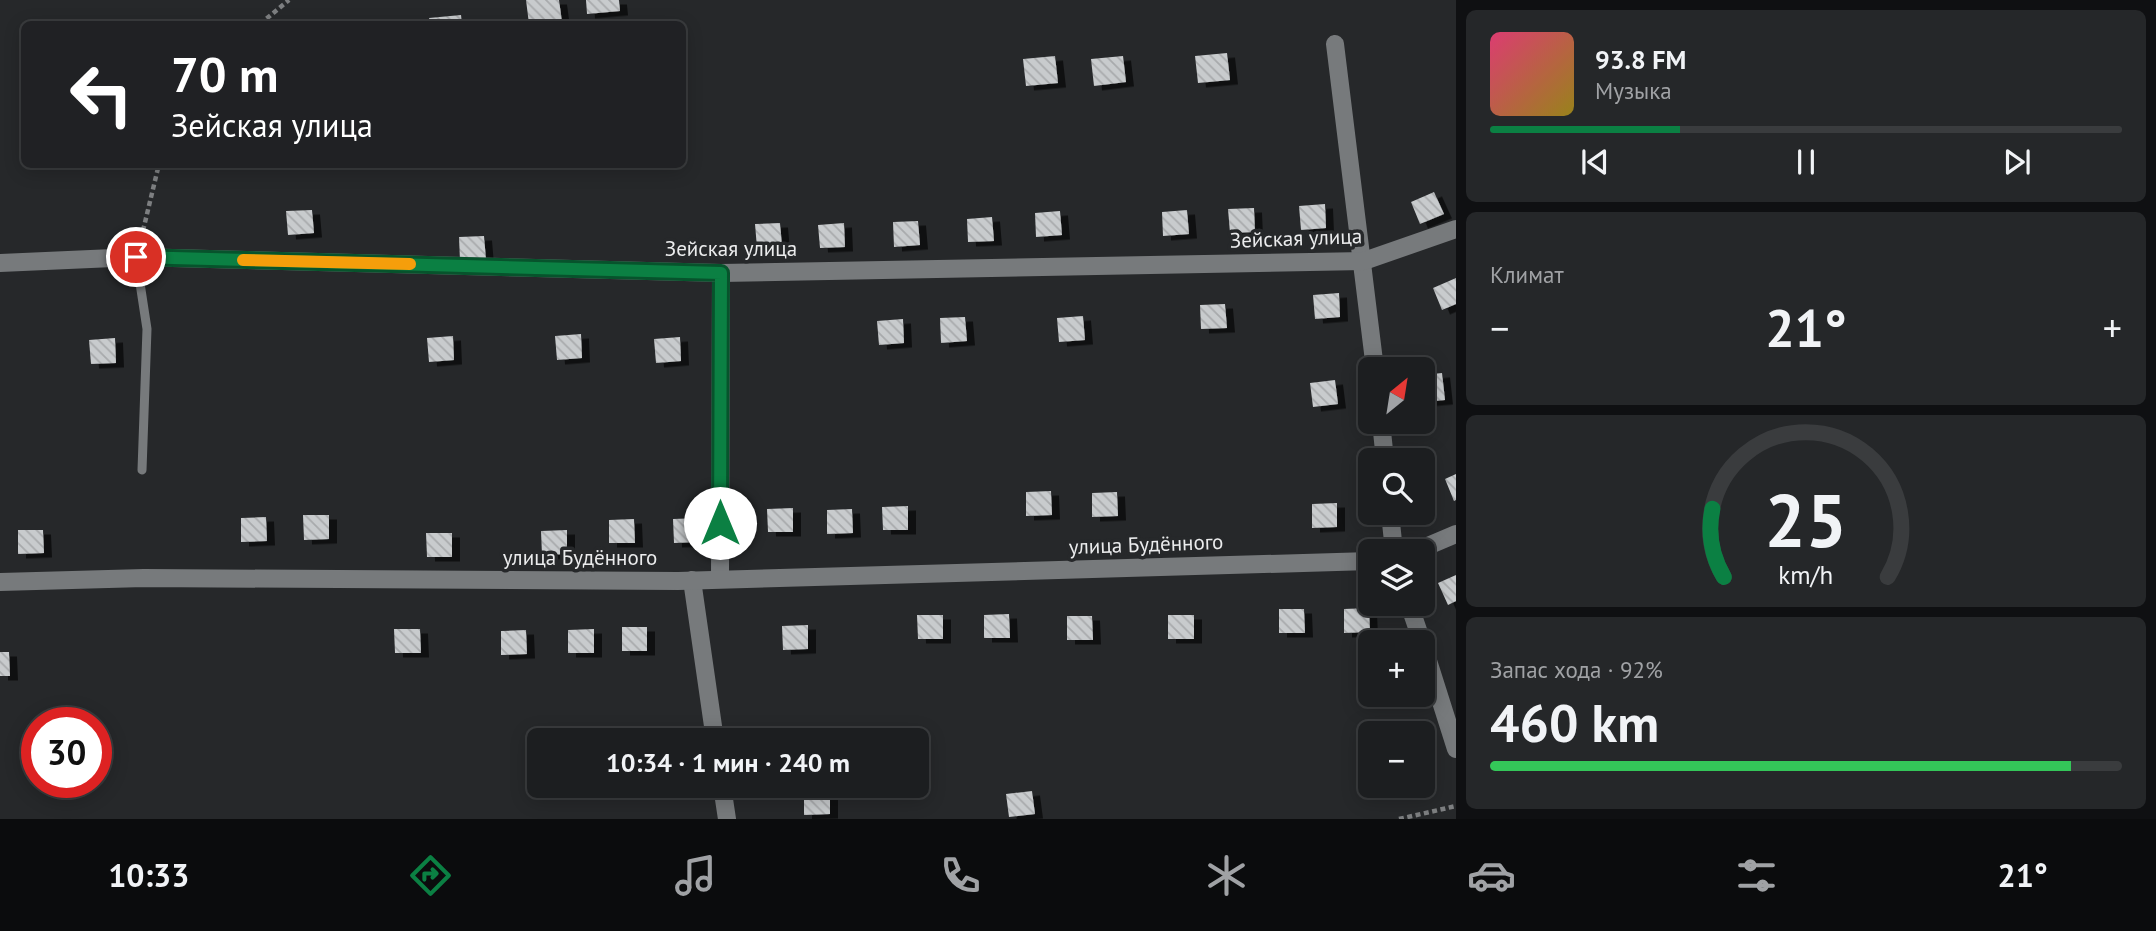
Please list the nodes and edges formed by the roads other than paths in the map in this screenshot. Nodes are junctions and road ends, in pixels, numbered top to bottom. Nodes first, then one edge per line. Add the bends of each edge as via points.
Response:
1 (1335, 44) dead end
2 (1456, 229) edge
3 (136, 257) junction
4 (1364, 261) junction
5 (0, 263) edge
6 (721, 273) junction
7 (1374, 357) edge
8 (142, 470) dead end
9 (1456, 534) edge
10 (1435, 543) edge
11 (1358, 561) edge
12 (720, 578) junction
13 (692, 580) junction
14 (0, 582) edge
15 (1435, 684) edge
16 (713, 728) edge
17 (1456, 749) edge
18 (724, 798) edge
19 (727, 819) edge

1 - 4 street
2 - 4 street, Зейская улица
3 - 5 street, Зейская улица
3 - 6 street, Зейская улица
3 - 8 lane via 147,329
4 - 6 street, Зейская улица
4 - 7 street
6 - 12 street
9 - 10 street
11 - 12 street, улица Будённого
12 - 13 street, улица Будённого
13 - 14 street, улица Будённого via 144,578
13 - 16 street
15 - 17 street
18 - 19 street

